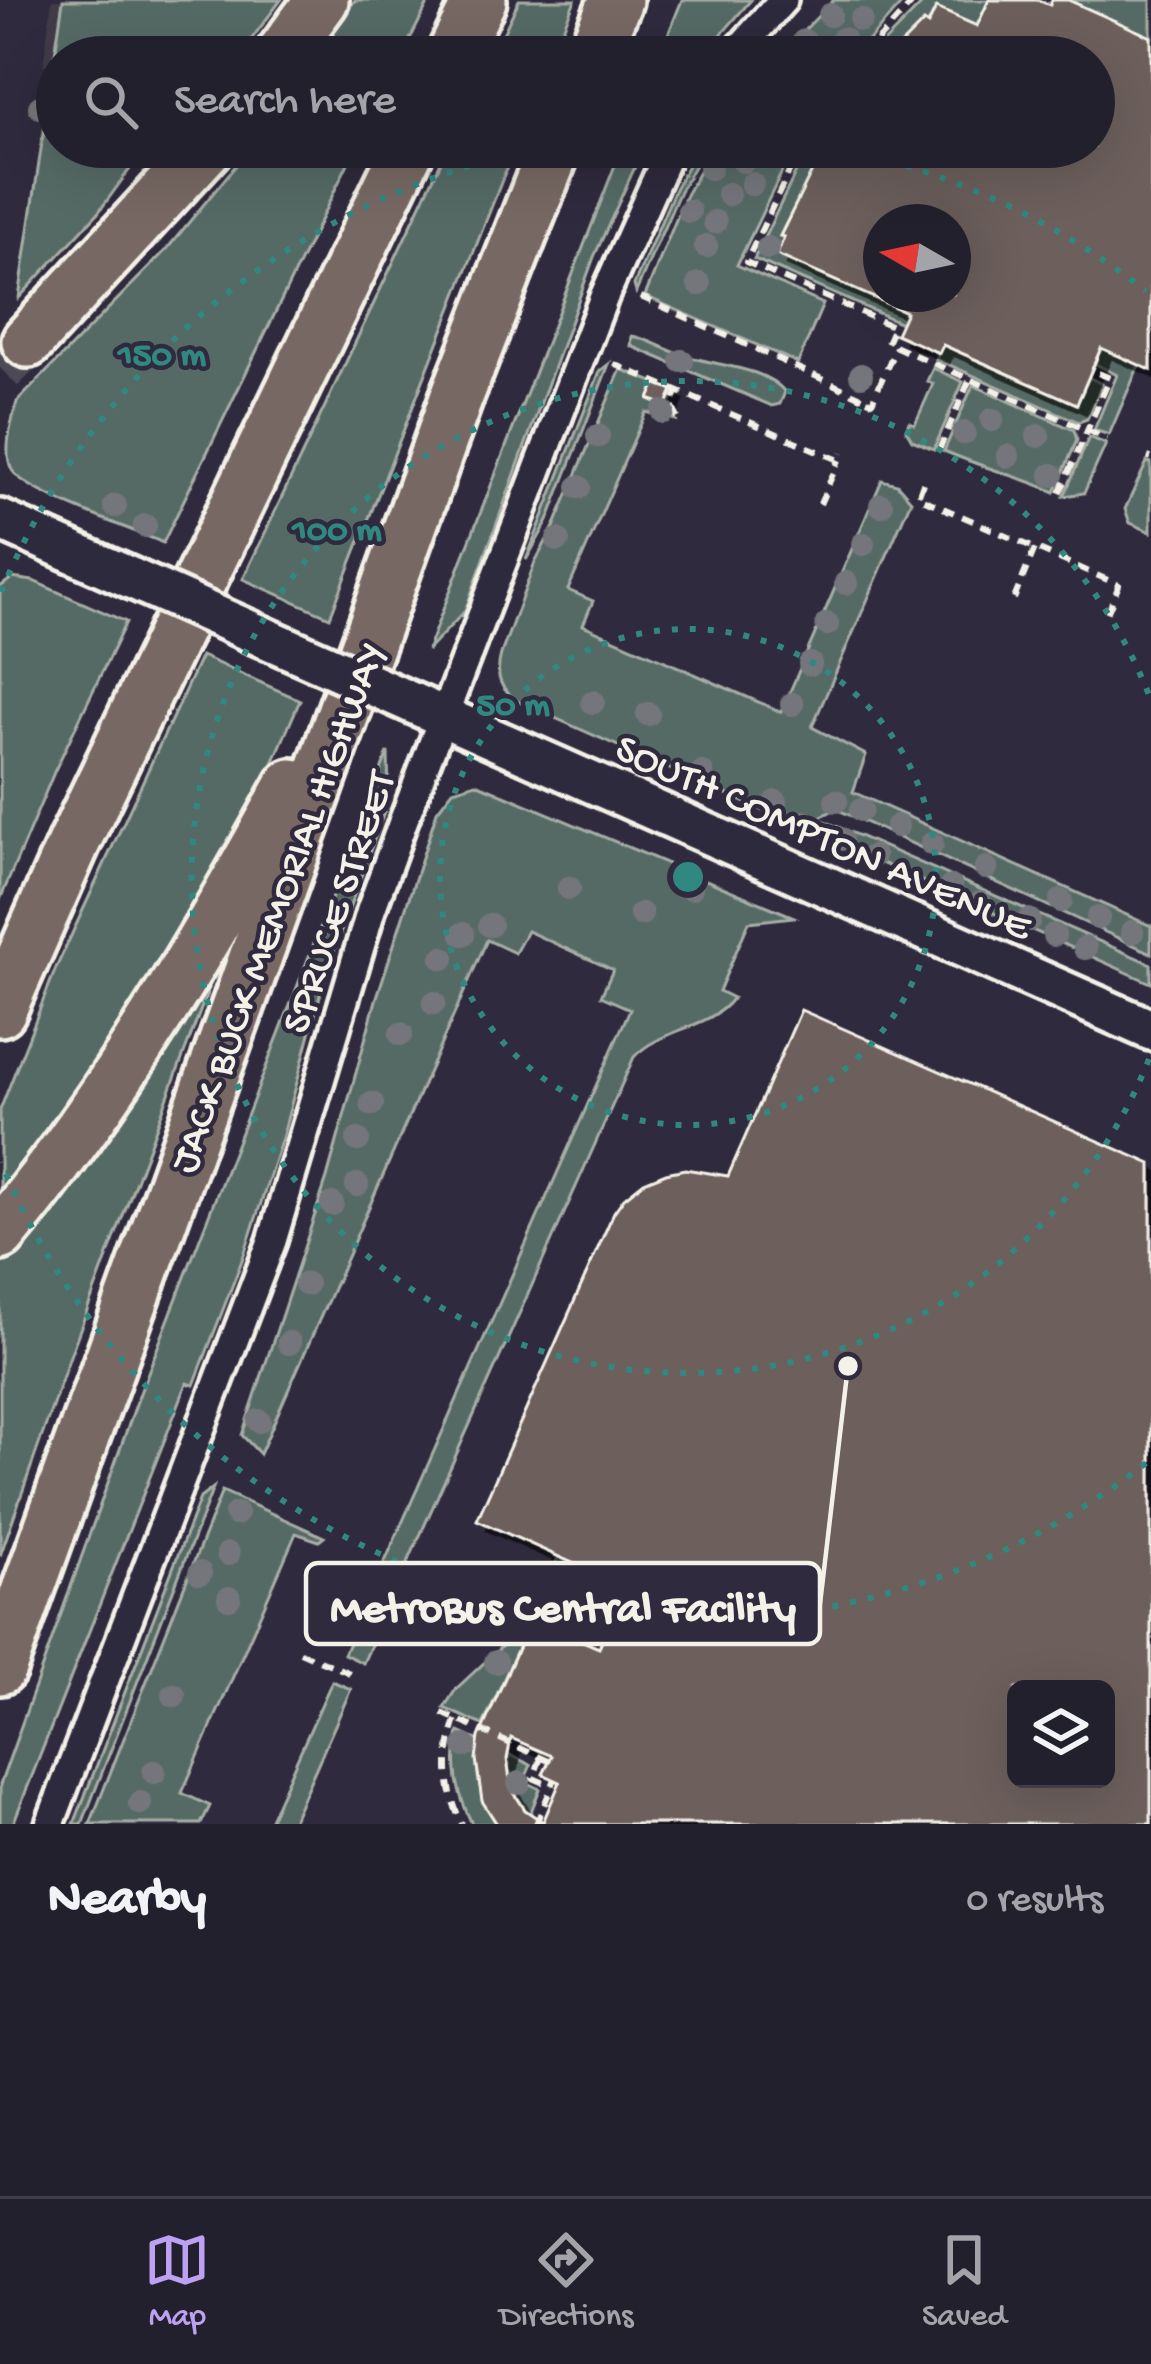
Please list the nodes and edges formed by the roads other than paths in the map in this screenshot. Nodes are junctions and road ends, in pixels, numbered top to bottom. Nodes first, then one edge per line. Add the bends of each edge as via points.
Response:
1 (322, 0) edge
2 (480, 0) edge
3 (616, 0) edge
4 (783, 0) edge
5 (295, 36) edge
6 (462, 36) edge
7 (601, 36) edge
8 (751, 36) edge
9 (188, 168) edge
10 (399, 168) edge
11 (547, 168) edge
12 (662, 168) edge
13 (28, 341) tunnel mouth
14 (0, 520) edge
15 (345, 704) junction
16 (427, 710) junction
17 (0, 1010) edge
18 (1151, 1030) edge
19 (0, 1234) edge
20 (0, 1668) edge
21 (50, 1824) edge

1 - 5 highway
2 - 6 highway
3 - 7 highway
4 - 8 street
9 - 13 highway
10 - 17 highway
11 - 15 highway, JACK BUCK MEMORIAL HIGHWAY
12 - 16 street, SPRUCE STREET
14 - 16 main road, SOUTH COMPTON AVENUE, bridge
15 - 19 highway via 167,1000
15 - 20 highway, JACK BUCK MEMORIAL HIGHWAY
16 - 18 main road, SOUTH COMPTON AVENUE
16 - 21 street, SPRUCE STREET via 265,1262

